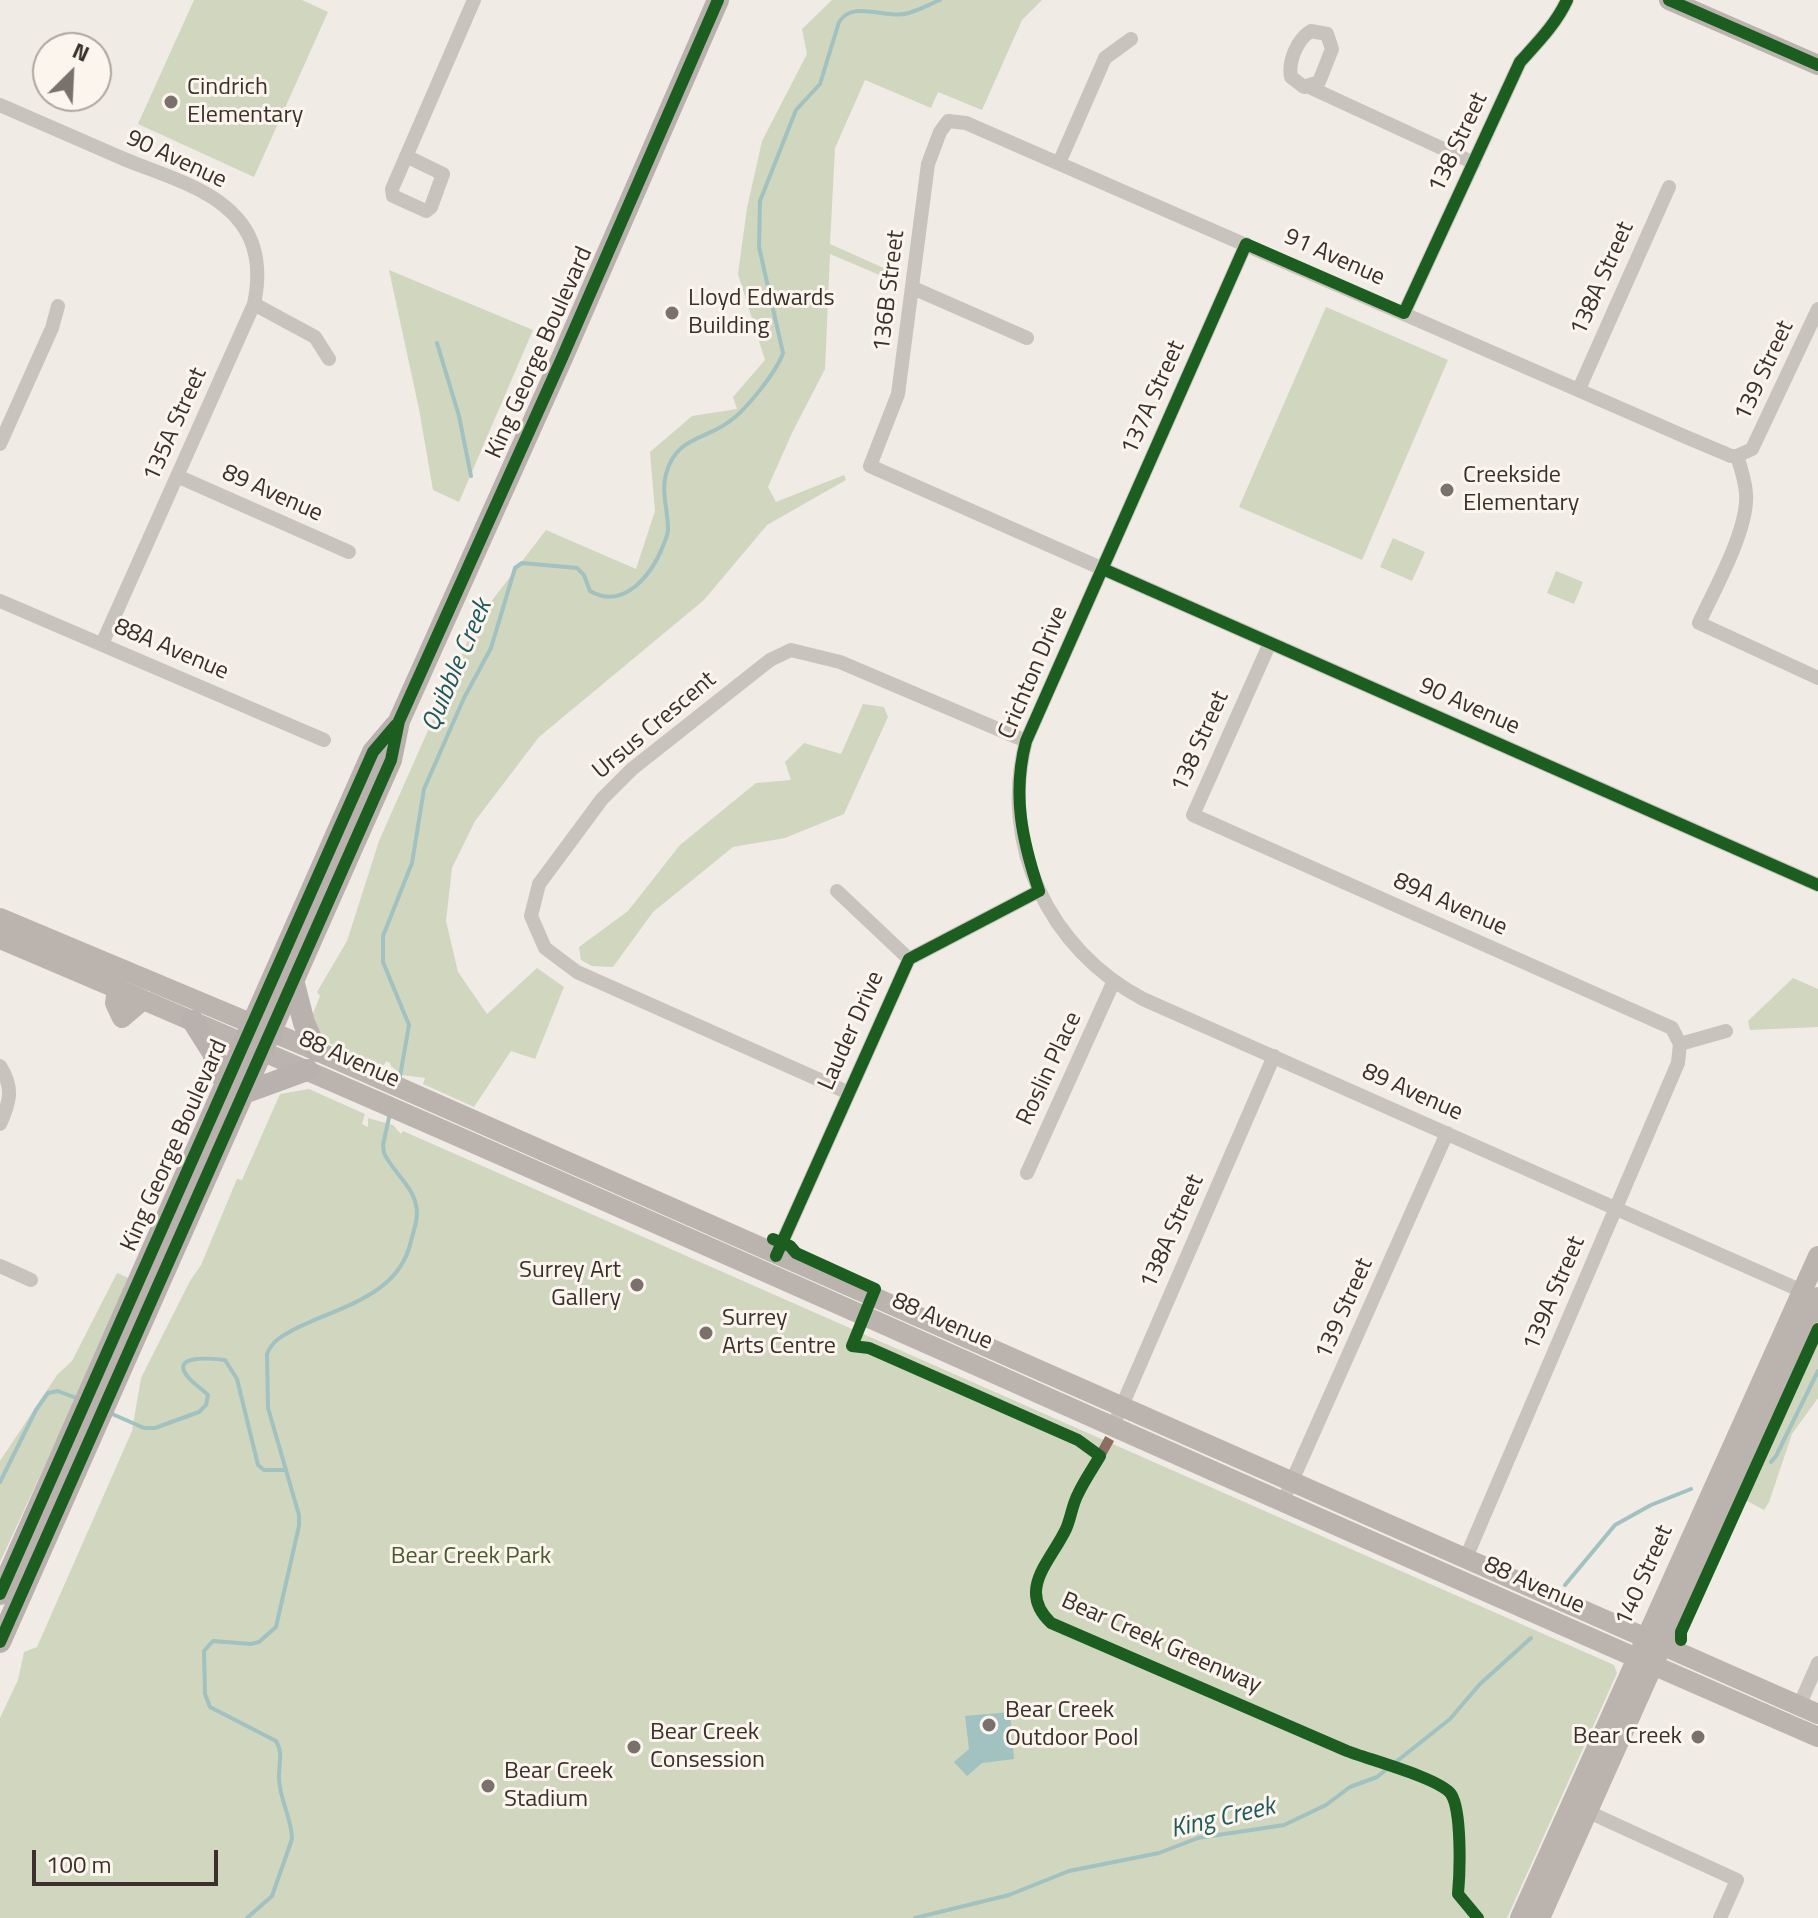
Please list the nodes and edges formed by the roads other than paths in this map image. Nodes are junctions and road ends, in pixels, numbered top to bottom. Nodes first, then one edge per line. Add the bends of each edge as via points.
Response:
1 (474, 0) edge
2 (717, 0) edge
3 (1567, 0) edge
4 (1669, 0) edge
5 (1131, 39) dead end
6 (1818, 65) edge
7 (1309, 87) dead end
8 (0, 105) edge
9 (948, 121) joint
10 (406, 156) dead end
11 (1059, 163) junction
12 (1474, 163) junction
13 (1669, 187) dead end
14 (240, 222) joint
15 (1246, 244) junction
16 (913, 288) junction
17 (254, 304) junction
18 (58, 306) dead end
19 (1818, 309) edge
20 (1404, 313) junction
21 (1027, 338) dead end
22 (329, 359) dead end
23 (1579, 389) junction
24 (0, 444) edge
25 (1737, 456) junction
26 (870, 466) joint
27 (177, 476) junction
28 (349, 552) dead end
29 (1103, 569) junction
30 (0, 601) edge
31 (1270, 643) junction
32 (102, 644) junction
33 (1818, 678) edge
34 (399, 721) junction
35 (324, 740) dead end
36 (1026, 741) junction
37 (1193, 815) joint
38 (1818, 885) edge
39 (837, 891) dead end
40 (1039, 891) junction
41 (0, 918) edge
42 (0, 939) edge
43 (909, 959) junction
44 (293, 980) junction
45 (1113, 983) junction
46 (193, 1021) junction
47 (1726, 1031) dead end
48 (258, 1037) junction
49 (1680, 1044) junction
50 (1274, 1056) junction
51 (312, 1061) junction
52 (0, 1066) edge
53 (235, 1089) junction
54 (849, 1093) junction
55 (395, 1097) junction
56 (0, 1124) edge
57 (1447, 1133) junction
58 (1027, 1173) dead end
59 (1616, 1208) junction
60 (776, 1256) junction
61 (1818, 1256) edge
62 (0, 1266) edge
63 (750, 1266) junction
64 (31, 1280) dead end
65 (1810, 1294) edge
66 (1117, 1417) junction
67 (80, 1439) junction
68 (1286, 1492) junction
69 (1465, 1560) junction
70 (0, 1594) edge
71 (0, 1642) edge
72 (1654, 1643) junction
73 (1645, 1663) junction
74 (1818, 1663) edge
75 (1799, 1706) junction
76 (1818, 1714) edge
77 (1818, 1737) edge
78 (1579, 1808) junction
79 (1520, 1918) edge
80 (1540, 1918) edge
81 (1720, 1918) edge

1 - 10 street
2 - 34 main road, King George Boulevard
3 - 12 street, 138 Street via 1520,62
4 - 6 main road
5 - 11 street via 1105,58
7 - 12 street
8 - 14 street, 90 Avenue via 206,194
9 - 11 street, 91 Avenue via 966,123
9 - 16 street, 136B Street via 928,164
11 - 15 street, 91 Avenue
12 - 20 street, 138 Street
13 - 23 street, 138A Street
14 - 17 street, 135A Street via 256,259
15 - 20 street, 91 Avenue
15 - 29 street, 137A Street
16 - 21 street
16 - 26 street, 136B Street via 898,394
17 - 22 street via 315,337
17 - 27 street, 135A Street
18 - 24 street
19 - 25 street, 139 Street via 1752,449
20 - 23 street, 91 Avenue
23 - 25 street, 91 Avenue
25 - 33 street, 139 Street via 1746,493 1744,514 1699,623
26 - 29 street, 90 Avenue
27 - 28 street, 89 Avenue
27 - 32 street, 135A Street
29 - 31 street, 90 Avenue
29 - 36 street, Crichton Drive
30 - 32 street, 88A Avenue
31 - 37 street, 138 Street
31 - 38 street, 90 Avenue
32 - 35 street, 88A Avenue
34 - 44 main road, King George Boulevard via 391,760
34 - 48 main road, King George Boulevard via 373,752
36 - 40 street, Crichton Drive via 1018,784 1019,819
36 - 54 street, Ursus Crescent via 840,662 791,650 770,660 632,769 602,799 539,884 531,916 545,948 577,972
37 - 49 street, 89A Avenue via 1672,1028
39 - 43 street
40 - 43 street, Lauder Drive
40 - 45 street, 89 Avenue via 1056,923
41 - 48 main road, 88 Avenue
42 - 46 main road, 88 Avenue via 117,989 115,1003 122,1018 143,1000
43 - 54 street, Lauder Drive
44 - 48 main road, King George Boulevard
44 - 51 main road
45 - 50 street, 89 Avenue
45 - 58 street, Roslin Place
46 - 48 main road, 88 Avenue
46 - 53 main road
47 - 49 street
48 - 51 main road, 88 Avenue
48 - 53 main road, King George Boulevard
49 - 59 street, 139A Street via 1678,1063
50 - 57 street, 89 Avenue
50 - 66 street, 138A Street
51 - 53 main road
51 - 55 main road, 88 Avenue
52 - 56 street via 10,1086
53 - 67 main road, King George Boulevard
54 - 60 street, Lauder Drive
55 - 60 main road, 88 Avenue
55 - 63 main road, 88 Avenue
57 - 59 street, 89 Avenue
57 - 68 street, 139 Street
59 - 65 street, 89 Avenue
59 - 69 street, 139A Street
60 - 63 main road
60 - 66 main road, 88 Avenue
61 - 65 main road, 140 Street
62 - 64 street
63 - 66 main road, 88 Avenue
65 - 72 main road, 140 Street
66 - 68 main road, 88 Avenue
67 - 70 main road, King George Boulevard
67 - 71 main road, King George Boulevard
68 - 69 main road, 88 Avenue
68 - 73 main road, 88 Avenue
69 - 72 main road, 88 Avenue
72 - 73 main road, 140 Street
72 - 75 main road, 88 Avenue
73 - 77 main road, 88 Avenue
73 - 78 main road, 140 Street
74 - 75 street
75 - 76 main road, 88 Avenue
78 - 79 main road, 140 Street
78 - 80 main road, 140 Street
78 - 81 street via 1737,1880

